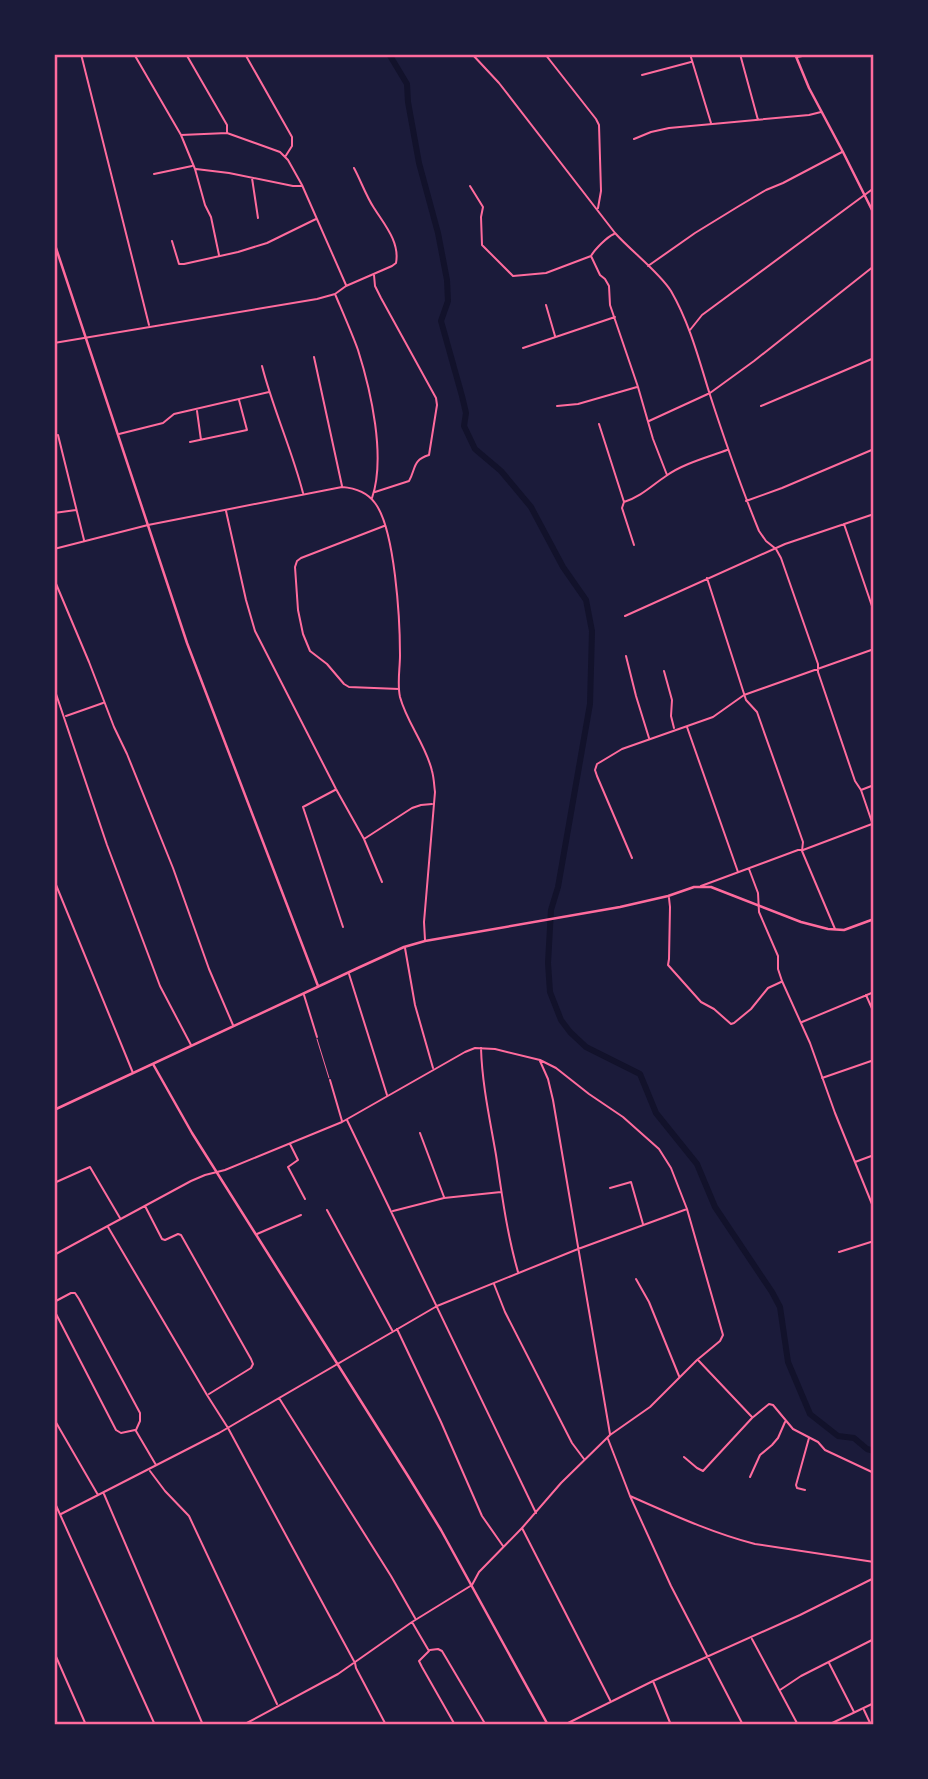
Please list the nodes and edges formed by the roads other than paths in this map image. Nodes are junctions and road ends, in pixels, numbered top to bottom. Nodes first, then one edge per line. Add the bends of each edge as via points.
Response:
1 (81, 54) edge
2 (134, 54) edge
3 (186, 54) edge
4 (246, 54) edge
5 (472, 54) edge
6 (545, 54) edge
7 (690, 54) edge
8 (740, 54) edge
9 (813, 54) edge
10 (796, 56) edge
11 (692, 62) junction
12 (642, 75) dead end
13 (822, 111) junction
14 (759, 121) junction
15 (712, 124) junction
16 (227, 133) junction
17 (181, 135) junction
18 (634, 139) dead end
19 (844, 152) junction
20 (285, 158) junction
21 (194, 167) junction
22 (354, 168) dead end
23 (154, 174) dead end
24 (252, 178) junction
25 (302, 185) junction
26 (470, 186) dead end
27 (874, 188) edge
28 (864, 195) junction
29 (597, 209) junction
30 (874, 214) edge
31 (258, 218) dead end
32 (317, 218) junction
33 (615, 233) junction
34 (172, 241) dead end
35 (54, 242) edge
36 (219, 255) junction
37 (591, 256) junction
38 (648, 266) junction
39 (874, 266) edge
40 (374, 275) junction
41 (346, 286) junction
42 (335, 294) junction
43 (546, 305) dead end
44 (615, 317) junction
45 (149, 326) junction
46 (690, 330) junction
47 (85, 337) junction
48 (555, 337) junction
49 (54, 343) edge
50 (523, 348) dead end
51 (314, 357) dead end
52 (874, 358) edge
53 (262, 366) dead end
54 (638, 387) junction
55 (269, 392) junction
56 (710, 394) junction
57 (239, 400) junction
58 (761, 405) dead end
59 (557, 406) dead end
60 (197, 410) junction
61 (649, 421) junction
62 (599, 424) dead end
63 (58, 435) dead end
64 (118, 435) junction
65 (201, 440) junction
66 (190, 442) dead end
67 (874, 449) edge
68 (728, 450) junction
69 (667, 475) junction
70 (342, 487) junction
71 (375, 492) junction
72 (303, 494) junction
73 (372, 499) junction
74 (746, 501) junction
75 (624, 502) junction
76 (77, 510) junction
77 (226, 510) junction
78 (54, 513) edge
79 (874, 514) edge
80 (844, 524) junction
81 (148, 525) junction
82 (385, 526) junction
83 (84, 541) junction
84 (634, 545) dead end
85 (54, 549) edge
86 (776, 549) junction
87 (707, 578) junction
88 (54, 579) edge
89 (874, 612) edge
90 (625, 616) dead end
91 (874, 649) edge
92 (626, 656) dead end
93 (818, 668) junction
94 (664, 671) dead end
95 (54, 688) edge
96 (399, 688) junction
97 (744, 695) junction
98 (104, 703) junction
99 (65, 717) junction
100 (687, 726) junction
101 (675, 730) junction
102 (649, 739) junction
103 (874, 785) edge
104 (336, 789) junction
105 (861, 790) junction
106 (433, 804) junction
107 (873, 824) edge
108 (874, 828) edge
109 (364, 839) junction
110 (802, 851) junction
111 (632, 858) dead end
112 (749, 869) junction
113 (738, 872) junction
114 (54, 880) edge
115 (382, 882) dead end
116 (700, 886) junction
117 (668, 896) junction
118 (758, 905) junction
119 (874, 919) edge
120 (343, 928) dead end
121 (836, 930) junction
122 (425, 941) junction
123 (404, 947) junction
124 (348, 972) junction
125 (782, 981) junction
126 (318, 986) junction
127 (874, 992) edge
128 (303, 993) junction
129 (866, 995) junction
130 (874, 1013) edge
131 (801, 1022) junction
132 (233, 1026) junction
133 (317, 1037) joint
134 (191, 1045) junction
135 (481, 1048) junction
136 (540, 1060) junction
137 (874, 1060) edge
138 (153, 1064) junction
139 (433, 1070) junction
140 (133, 1073) junction
141 (822, 1078) junction
142 (330, 1080) joint
143 (387, 1096) junction
144 (54, 1110) edge
145 (346, 1119) junction
146 (342, 1122) junction
147 (420, 1133) dead end
148 (289, 1143) junction
149 (874, 1155) edge
150 (854, 1163) junction
151 (216, 1172) junction
152 (54, 1183) edge
153 (610, 1188) dead end
154 (502, 1192) junction
155 (444, 1198) junction
156 (305, 1199) dead end
157 (144, 1205) junction
158 (687, 1209) junction
159 (874, 1209) edge
160 (327, 1210) dead end
161 (391, 1211) junction
162 (301, 1215) dead end
163 (120, 1219) junction
164 (643, 1224) junction
165 (108, 1226) junction
166 (255, 1235) junction
167 (874, 1241) edge
168 (578, 1249) junction
169 (839, 1252) dead end
170 (54, 1255) edge
171 (518, 1273) junction
172 (636, 1279) dead end
173 (494, 1283) junction
174 (54, 1303) edge
175 (437, 1306) junction
176 (54, 1310) edge
177 (395, 1330) junction
178 (697, 1360) junction
179 (337, 1363) junction
180 (679, 1377) junction
181 (207, 1395) junction
182 (279, 1398) junction
183 (752, 1418) junction
184 (54, 1419) edge
185 (786, 1421) junction
186 (228, 1428) junction
187 (136, 1430) junction
188 (611, 1435) junction
189 (809, 1437) junction
190 (607, 1438) junction
191 (684, 1457) dead end
192 (585, 1460) junction
193 (156, 1466) junction
194 (149, 1470) junction
195 (874, 1473) edge
196 (750, 1476) dead end
197 (806, 1490) dead end
198 (104, 1493) junction
199 (99, 1496) junction
200 (630, 1496) junction
201 (54, 1501) edge
202 (536, 1513) junction
203 (61, 1514) junction
204 (522, 1528) junction
205 (504, 1547) junction
206 (874, 1562) edge
207 (874, 1578) edge
208 (472, 1585) junction
209 (416, 1619) junction
210 (412, 1622) junction
211 (751, 1637) junction
212 (874, 1644) edge
213 (429, 1651) junction
214 (54, 1652) edge
215 (708, 1656) junction
216 (828, 1662) junction
217 (355, 1663) junction
218 (653, 1681) junction
219 (779, 1690) junction
220 (611, 1701) junction
221 (874, 1703) edge
222 (278, 1706) junction
223 (864, 1708) junction
224 (854, 1712) junction
225 (86, 1725) edge
226 (155, 1725) edge
227 (203, 1725) edge
228 (243, 1725) edge
229 (386, 1725) edge
230 (455, 1725) edge
231 (480, 1725) edge
232 (548, 1725) edge
233 (564, 1725) edge
234 (671, 1725) edge
235 (743, 1725) edge
236 (798, 1725) edge
237 (828, 1725) edge
238 (871, 1725) edge

1 - 45 street
2 - 17 street
3 - 16 street via 227,125
4 - 20 street via 292,136
5 - 29 street
6 - 29 street via 599,125 601,191
7 - 11 street
8 - 14 street
9 - 10 street
10 - 13 main road
11 - 12 street
11 - 15 street
13 - 14 street
13 - 19 main road
14 - 15 street
15 - 18 street via 669,128
16 - 17 street
16 - 20 street via 280,152
17 - 21 street
19 - 28 main road
19 - 38 street via 766,190
20 - 25 street
21 - 23 street
21 - 24 street
21 - 36 street
22 - 40 street via 388,227 397,253 396,263
24 - 25 street
24 - 31 street
25 - 32 street
26 - 37 street via 483,207 482,245 513,276 546,273
27 - 28 street
28 - 30 main road
28 - 46 street via 702,315
29 - 33 street
32 - 36 street via 267,243
32 - 41 street
33 - 37 street
33 - 38 street
34 - 36 street via 179,264
35 - 47 main road
37 - 44 street via 609,286
38 - 46 street via 670,290
39 - 56 street
40 - 41 street
40 - 71 street via 375,286 437,405 429,455 415,464 409,481
41 - 42 street
42 - 45 street
42 - 71 street via 358,350 374,414 379,467
43 - 48 street
44 - 48 street
44 - 54 street
45 - 47 street
46 - 56 street
47 - 49 street
47 - 64 main road
48 - 50 street
51 - 70 street
52 - 58 street
53 - 55 street
54 - 59 street
54 - 61 street
55 - 57 street
55 - 72 street
56 - 61 street
56 - 68 street
57 - 60 street
57 - 65 street via 247,430
60 - 64 street
60 - 65 street
61 - 69 street
62 - 75 street
63 - 76 street
64 - 81 main road
65 - 66 street
67 - 74 street
68 - 69 street
68 - 74 street
69 - 75 street
70 - 72 street
70 - 73 street via 354,488
71 - 73 street
72 - 77 street
73 - 82 street
74 - 86 street via 759,531
75 - 84 street
76 - 78 street
76 - 83 street
77 - 81 street
77 - 104 street via 256,631
79 - 80 street
80 - 86 street
80 - 89 street
81 - 83 street
81 - 126 main road via 187,643
82 - 96 street via 396,589
82 - 96 street via 297,561 298,610 310,651 344,684 353,689
83 - 85 street
86 - 87 street
86 - 93 street
87 - 90 street
87 - 97 street
88 - 98 street
91 - 93 street
92 - 102 street
93 - 97 street
93 - 105 street
94 - 101 street
95 - 99 street
96 - 106 street via 433,772
97 - 100 street via 713,717
97 - 110 street via 757,712 803,842
98 - 99 street
98 - 132 street
99 - 134 street via 160,986
100 - 101 street
100 - 113 street
101 - 102 street
102 - 111 street via 622,749 597,764 595,770
103 - 105 street
104 - 109 street
104 - 120 street via 303,807
105 - 107 street
106 - 109 street via 412,808
106 - 122 street
107 - 108 street
107 - 110 street
109 - 115 street
110 - 112 street
110 - 121 street
112 - 113 street
112 - 118 street
113 - 116 street
114 - 140 street
116 - 117 main road
116 - 118 main road
117 - 122 main road
117 - 125 street via 668,965 701,1002 731,1024 751,1009 769,986
118 - 121 main road
118 - 125 street via 778,956
119 - 121 main road
122 - 123 main road
123 - 124 main road
123 - 139 street
124 - 126 main road
124 - 143 street
125 - 131 street
126 - 128 main road
127 - 129 street
128 - 132 main road
128 - 133 street
129 - 130 street
129 - 131 street
131 - 141 street
132 - 134 main road
133 - 142 lane
134 - 138 main road
135 - 136 street
135 - 139 street
135 - 154 street
136 - 158 street via 623,1117 659,1149
136 - 168 street via 553,1100
137 - 141 street
138 - 140 main road
138 - 151 main road
139 - 143 street
140 - 144 main road
141 - 150 street
142 - 146 street
143 - 145 street
145 - 146 street
145 - 161 street
146 - 148 street
147 - 155 street
148 - 151 street
148 - 156 street via 298,1160 288,1167
149 - 150 street
150 - 159 street
151 - 157 street
151 - 166 main road
152 - 163 street via 90,1167
153 - 164 street via 631,1182
154 - 155 street
154 - 171 street
155 - 161 street
157 - 163 street
157 - 181 street via 162,1239 181,1235 253,1364
158 - 164 street
158 - 178 street via 723,1335
160 - 177 street
161 - 175 street
162 - 166 street
163 - 165 street
164 - 168 street
165 - 170 street
165 - 181 street
166 - 179 main road
167 - 169 street
168 - 171 street
168 - 188 street
171 - 173 street
172 - 180 street
173 - 175 street
173 - 192 street via 572,1443
174 - 187 street via 71,1293 79,1298 140,1413
175 - 177 street
175 - 202 street
176 - 187 street via 116,1430
177 - 179 street
177 - 205 street via 482,1516
178 - 180 street
178 - 183 street
179 - 182 street
179 - 208 main road
180 - 188 street via 650,1407
181 - 186 street
182 - 186 street
182 - 209 street
183 - 185 street via 769,1404
183 - 191 street via 703,1471
184 - 199 street
185 - 189 street
185 - 196 street
186 - 193 street
186 - 217 street
187 - 193 street
188 - 190 street
189 - 195 street via 825,1450
189 - 197 street via 796,1485
190 - 192 street
190 - 200 street
192 - 202 street
193 - 194 street
194 - 198 street
194 - 222 street via 189,1516
198 - 199 street
198 - 227 street
199 - 203 street
200 - 206 street via 755,1544
200 - 215 street
201 - 203 street
202 - 204 street
203 - 226 street
204 - 205 street
204 - 220 street
205 - 208 street
207 - 211 street
208 - 209 street
208 - 232 main road
209 - 210 street
210 - 213 street
210 - 217 street
211 - 215 street
211 - 219 street
212 - 216 street via 872,1640
213 - 230 street via 419,1661
213 - 231 street via 442,1651 484,1722
214 - 225 street
215 - 218 street
215 - 235 street
216 - 219 street
216 - 224 street
217 - 222 street
217 - 229 street
218 - 220 street
218 - 234 street
219 - 236 street
220 - 233 street
221 - 223 street
222 - 228 street
223 - 224 street
223 - 238 street
224 - 237 street

